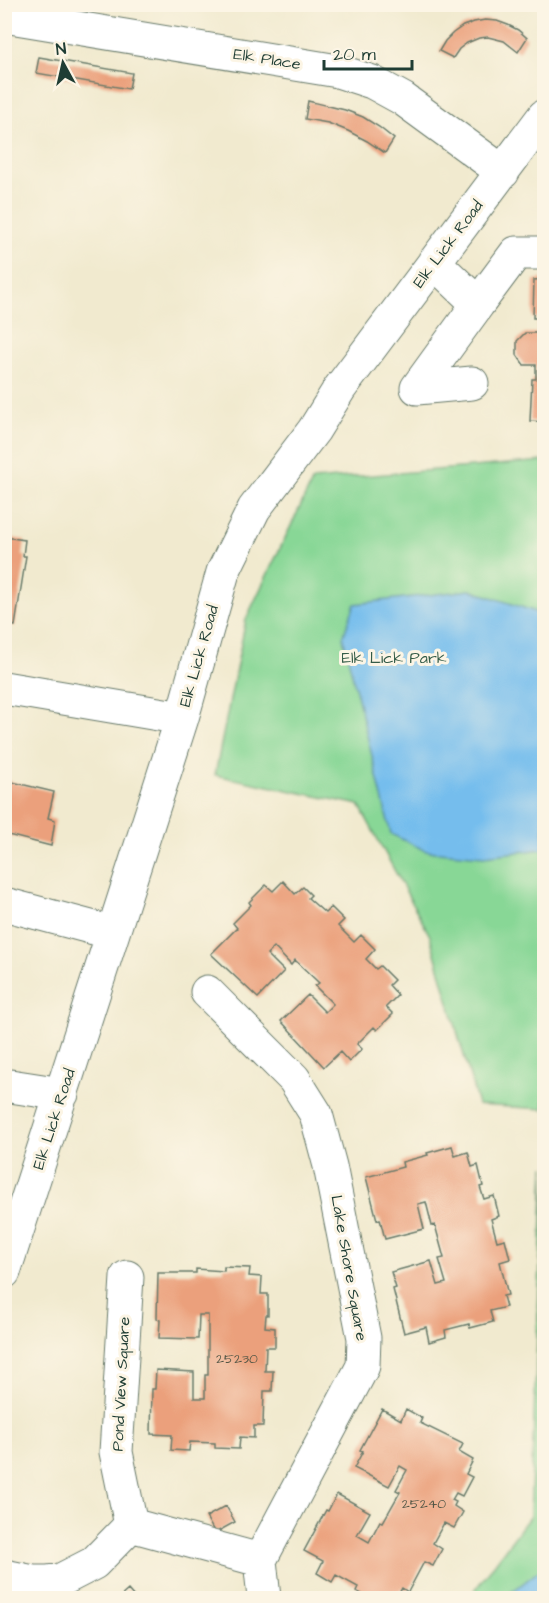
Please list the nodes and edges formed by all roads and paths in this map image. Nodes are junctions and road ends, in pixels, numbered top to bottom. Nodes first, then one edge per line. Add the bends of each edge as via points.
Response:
1 (4, 16) edge
2 (544, 116) edge
3 (503, 172) junction
4 (544, 253) edge
5 (434, 262) junction
6 (478, 304) junction
7 (472, 383) dead end
8 (4, 688) edge
9 (182, 718) junction
10 (4, 904) edge
11 (113, 933) junction
12 (207, 992) dead end
13 (4, 1085) edge
14 (62, 1094) junction
15 (6, 1264) edge
16 (127, 1277) dead end
17 (131, 1525) junction
18 (260, 1560) junction
19 (4, 1576) edge
20 (264, 1599) edge

1 - 3 street, Elk Place via 338,71 372,82 403,99
2 - 3 street, Elk Lick Road
3 - 5 street, Elk Lick Road
4 - 6 street via 516,253
5 - 6 street
5 - 9 street, Elk Lick Road via 254,509 223,572
6 - 7 street via 417,388
8 - 9 street
9 - 11 street, Elk Lick Road
10 - 11 street
11 - 14 street, Elk Lick Road
12 - 18 street, Lake Shore Square via 294,1079 316,1114 364,1338 363,1366
13 - 14 street
14 - 15 street, Elk Lick Road
16 - 17 street, Pond View Square via 116,1452
17 - 18 street
17 - 19 street via 94,1563 61,1580 33,1582
18 - 20 street

